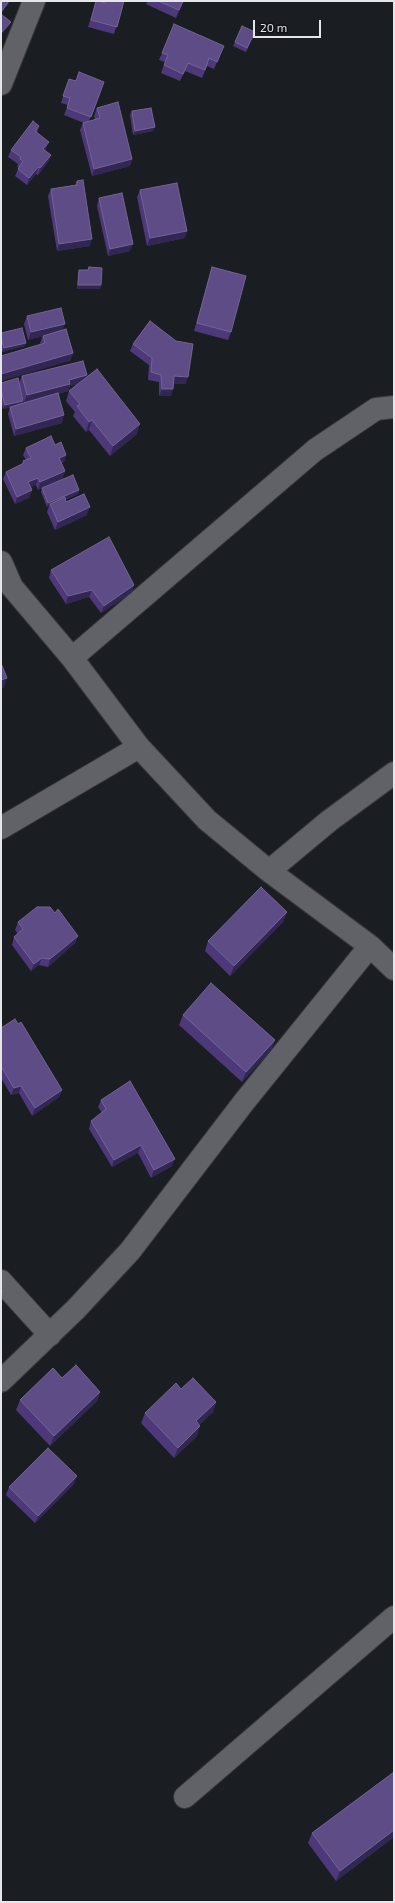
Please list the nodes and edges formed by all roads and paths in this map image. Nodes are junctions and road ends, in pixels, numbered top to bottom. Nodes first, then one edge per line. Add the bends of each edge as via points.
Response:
1 (34, 1) edge
2 (1, 84) edge
3 (394, 407) edge
4 (1, 562) edge
5 (7, 589) edge
6 (72, 658) junction
7 (139, 746) junction
8 (394, 773) edge
9 (1, 828) edge
10 (269, 871) junction
11 (370, 946) junction
12 (394, 969) edge
13 (1, 1281) edge
14 (50, 1334) junction
15 (1, 1381) edge
16 (394, 1617) edge
17 (185, 1797) dead end

1 - 2 street
3 - 6 street via 376,409 315,450
4 - 5 street
5 - 6 street
6 - 7 street
7 - 9 street
7 - 10 street via 207,820
8 - 10 street via 329,821
10 - 11 street
11 - 12 street
11 - 14 street via 244,1102 130,1251
13 - 14 street
14 - 15 street
16 - 17 street

